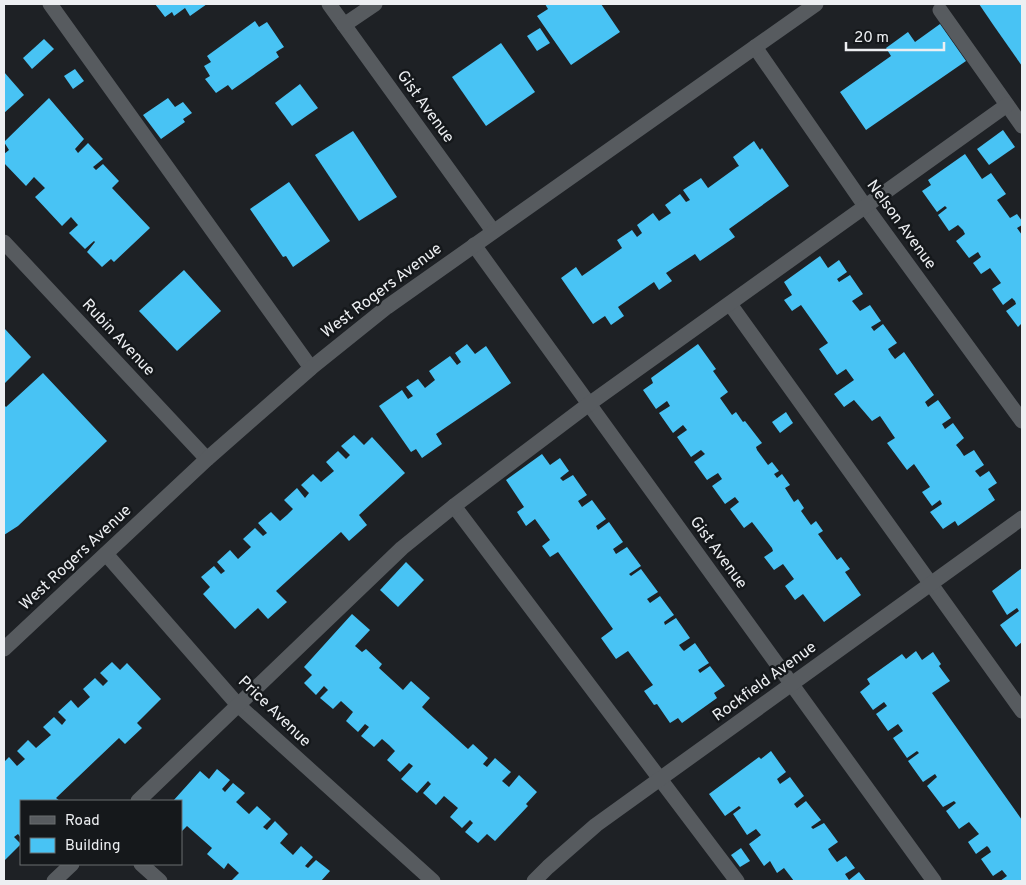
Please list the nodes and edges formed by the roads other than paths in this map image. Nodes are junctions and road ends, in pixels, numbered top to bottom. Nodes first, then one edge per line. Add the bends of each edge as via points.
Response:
1 (50, 4) edge
2 (329, 4) edge
3 (374, 4) edge
4 (816, 4) edge
5 (940, 10) dead end
6 (344, 25) junction
7 (755, 47) junction
8 (1007, 105) junction
9 (1021, 121) edge
10 (866, 206) junction
11 (493, 231) junction
12 (4, 242) edge
13 (474, 245) junction
14 (730, 304) junction
15 (311, 368) junction
16 (588, 404) junction
17 (1022, 421) edge
18 (207, 459) junction
19 (454, 506) junction
20 (1022, 518) edge
21 (106, 554) junction
22 (931, 584) junction
23 (4, 650) edge
24 (792, 684) junction
25 (238, 705) junction
26 (1022, 711) edge
27 (662, 779) junction
28 (139, 800) edge
29 (71, 865) edge
30 (142, 865) edge
31 (54, 881) edge
32 (160, 881) edge
33 (433, 881) edge
34 (534, 881) edge
35 (737, 881) edge
36 (934, 881) edge

1 - 15 street
2 - 6 street, Gist Avenue
3 - 6 street
4 - 7 street, West Rogers Avenue
5 - 8 street
6 - 11 street, Gist Avenue
7 - 10 street, Nelson Avenue
7 - 11 street, West Rogers Avenue
8 - 9 street
8 - 10 street
10 - 14 street
10 - 17 street, Nelson Avenue
11 - 13 street, West Rogers Avenue
12 - 18 street, Rubin Avenue
13 - 15 street, West Rogers Avenue via 387,307
13 - 16 street, Gist Avenue
14 - 16 street
14 - 22 street
15 - 18 street, West Rogers Avenue
16 - 19 street
16 - 24 street, Gist Avenue
18 - 21 street, West Rogers Avenue
19 - 25 street via 402,548
19 - 27 street
20 - 22 street, Rockfield Avenue
21 - 23 street, West Rogers Avenue
21 - 25 street, Price Avenue
22 - 24 street, Rockfield Avenue
22 - 26 street
24 - 27 street, Rockfield Avenue
24 - 36 street, Gist Avenue
25 - 28 street
25 - 33 street, Price Avenue
27 - 34 street, Rockfield Avenue via 596,824
27 - 35 street
29 - 31 street
30 - 32 street

